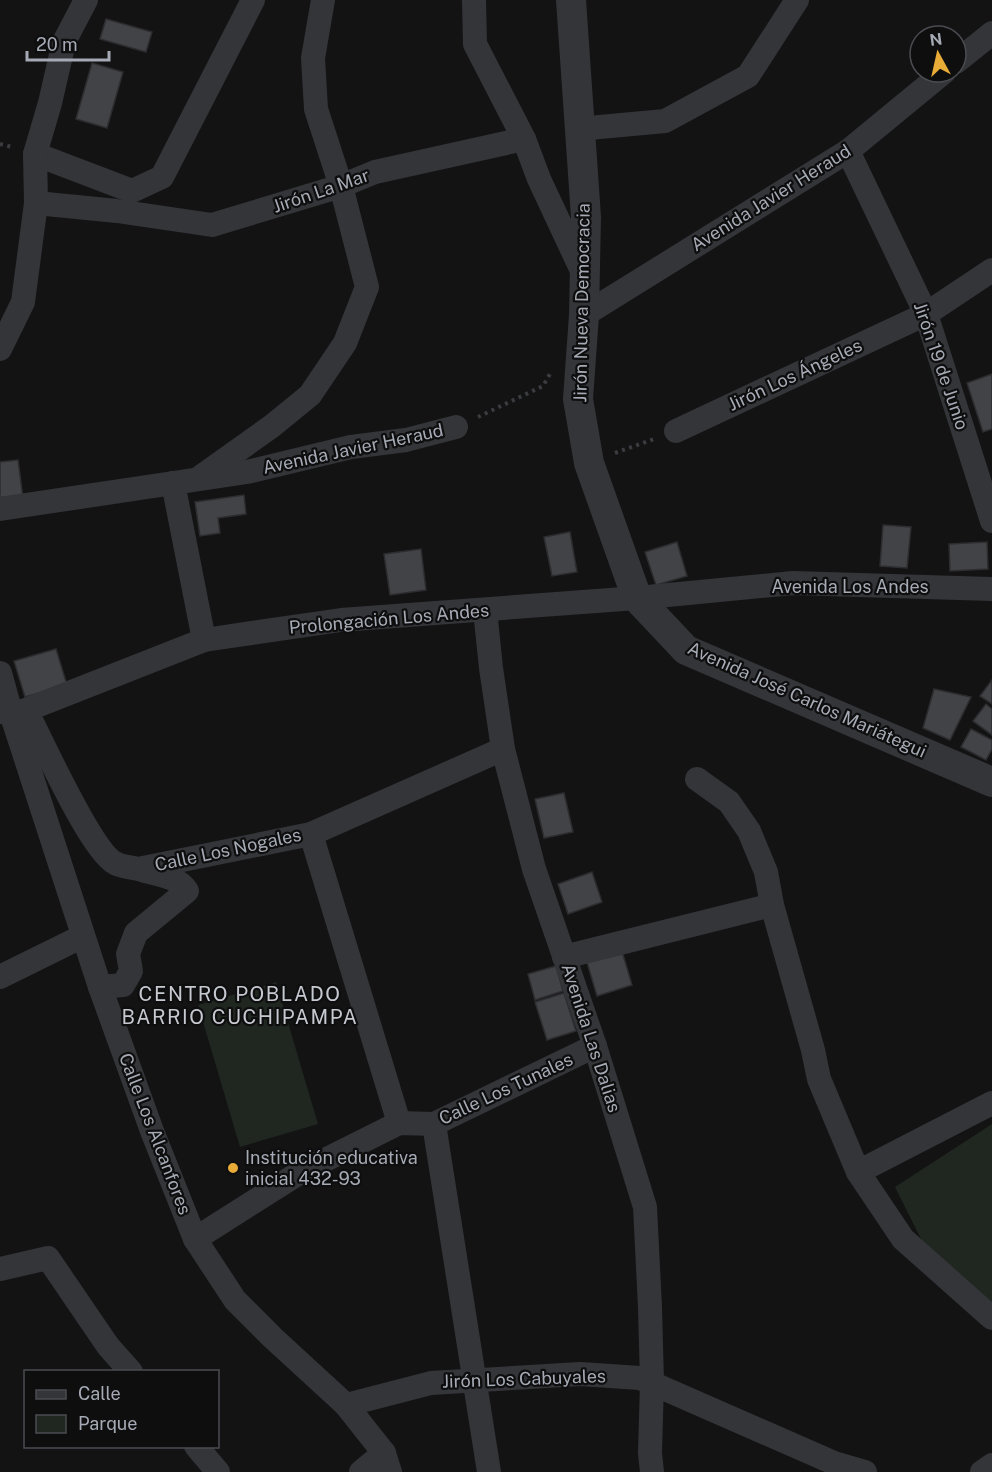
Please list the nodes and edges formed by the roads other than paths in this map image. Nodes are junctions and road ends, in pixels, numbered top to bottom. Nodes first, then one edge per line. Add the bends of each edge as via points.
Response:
1 (86, 0) edge
2 (253, 0) edge
3 (323, 0) edge
4 (474, 0) edge
5 (571, 0) edge
6 (796, 0) edge
7 (992, 33) edge
8 (968, 52) edge
9 (929, 84) edge
10 (578, 129) junction
11 (524, 139) junction
12 (848, 151) junction
13 (35, 154) junction
14 (341, 186) junction
15 (36, 203) junction
16 (992, 270) edge
17 (585, 278) junction
18 (926, 314) junction
19 (584, 315) junction
20 (0, 349) edge
21 (456, 427) road end
22 (676, 431) road end
23 (199, 478) junction
24 (173, 483) junction
25 (0, 509) edge
26 (992, 521) edge
27 (992, 588) edge
28 (637, 598) junction
29 (485, 610) junction
30 (204, 640) junction
31 (0, 673) edge
32 (12, 712) edge
33 (503, 749) junction
34 (698, 779) dead end
35 (992, 782) edge
36 (310, 834) junction
37 (138, 869) junction
38 (772, 906) junction
39 (83, 936) junction
40 (564, 957) junction
41 (0, 977) edge
42 (100, 987) junction
43 (595, 1046) junction
44 (992, 1103) edge
45 (399, 1123) junction
46 (434, 1124) junction
47 (858, 1172) junction
48 (195, 1239) junction
49 (0, 1269) edge
50 (992, 1318) edge
51 (130, 1370) edge
52 (474, 1381) junction
53 (652, 1382) junction
54 (346, 1405) junction
55 (198, 1448) edge
56 (387, 1463) edge
57 (992, 1465) edge
58 (218, 1472) edge
59 (361, 1472) edge
60 (489, 1472) edge
61 (652, 1472) edge
62 (865, 1472) edge
63 (982, 1472) edge

1 - 13 street via 64,42
2 - 13 street via 162,177 132,191
3 - 14 street via 313,58 316,110
4 - 11 street via 475,44
5 - 10 street, Jirón Nueva Democracia
6 - 10 street via 748,76 664,121
7 - 8 street
9 - 12 street, Avenida Javier Heraud
10 - 17 street, Jirón Nueva Democracia via 586,217
11 - 14 street, Jirón La Mar via 375,172
11 - 17 street
12 - 18 street, Jirón 19 de Junio
12 - 19 street, Avenida Javier Heraud
13 - 15 street
14 - 15 street, Jirón La Mar via 212,225
14 - 23 street via 367,287 345,343 310,395
15 - 20 street via 23,302
16 - 18 street, Jirón Los Ángeles
17 - 19 street, Jirón Nueva Democracia
18 - 22 street, Jirón Los Ángeles
18 - 26 street, Jirón 19 de Junio
19 - 28 street, Jirón Nueva Democracia via 578,399 589,463
21 - 23 street, Avenida Javier Heraud via 247,472
23 - 24 street, Avenida Javier Heraud
24 - 25 street, Avenida Javier Heraud
24 - 30 street
27 - 28 street, Avenida Los Andes via 793,583
28 - 29 street, Prolongación Los Andes
28 - 35 street, Avenida José Carlos Mariátegui via 686,650
29 - 30 street, Prolongación Los Andes via 341,620
29 - 33 street, Avenida Las Dalias
30 - 32 street, Prolongación Los Andes
31 - 32 street
32 - 37 street, Calle Los Nogales via 102,851 114,863
32 - 39 street, Calle Los Alcanfores
33 - 36 street, Calle Los Nogales
33 - 40 street, Avenida Las Dalias via 534,869
34 - 38 street via 729,802 748,831 765,872
36 - 37 street, Calle Los Nogales
36 - 45 street
37 - 42 street via 177,880 187,891 136,933 128,954 131,971 123,985
38 - 40 street
38 - 47 street via 819,1078
39 - 41 street
39 - 42 street, Calle Los Alcanfores
40 - 43 street, Avenida Las Dalias
42 - 48 street, Calle Los Alcanfores
43 - 46 street, Calle Los Tunales
43 - 53 street, Avenida Las Dalias via 645,1207
44 - 47 street
45 - 46 street, Calle Los Tunales
45 - 48 street, Calle Los Tunales via 299,1173
46 - 52 street
47 - 50 street via 903,1239
48 - 54 street, Calle Los Alcanfores via 235,1300
49 - 51 street via 48,1258 108,1346
52 - 53 street, Jirón Los Cabuyales via 580,1374
52 - 54 street, Jirón Los Cabuyales via 431,1383
52 - 60 street
53 - 61 street, Avenida Las Dalias
53 - 62 street, Jirón Los Cabuyales via 834,1463
54 - 56 street, Calle Los Alcanfores
55 - 58 street
56 - 59 street
57 - 63 street

